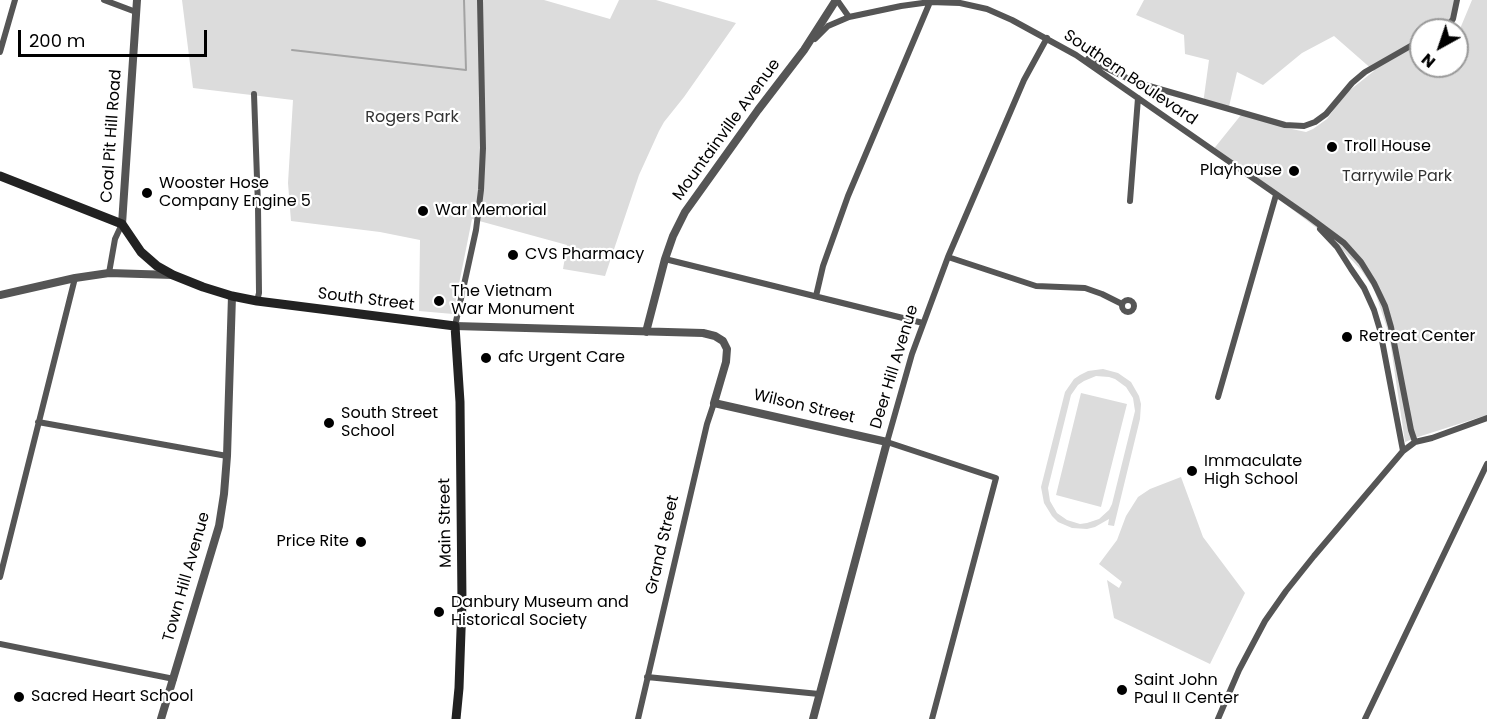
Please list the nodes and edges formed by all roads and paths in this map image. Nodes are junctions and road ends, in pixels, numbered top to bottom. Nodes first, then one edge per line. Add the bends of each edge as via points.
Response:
1 (15, 0) edge
2 (104, 0) edge
3 (136, 0) edge
4 (480, 0) edge
5 (837, 0) edge
6 (1457, 0) edge
7 (930, 2) junction
8 (136, 12) junction
9 (849, 17) junction
10 (1453, 18) edge
11 (1047, 38) junction
12 (1409, 47) edge
13 (804, 50) junction
14 (0, 52) edge
15 (1076, 55) junction
16 (254, 94) dead end
17 (1138, 98) junction
18 (0, 176) edge
19 (1276, 195) junction
20 (1130, 201) dead end
21 (1309, 217) junction
22 (122, 224) junction
23 (948, 257) junction
24 (665, 259) junction
25 (109, 273) junction
26 (173, 275) junction
27 (75, 278) junction
28 (0, 295) edge
29 (232, 296) junction
30 (816, 296) junction
31 (258, 301) junction
32 (1122, 304) dead end
33 (923, 323) junction
34 (455, 326) junction
35 (646, 332) junction
36 (722, 378) joint
37 (1218, 398) dead end
38 (714, 403) junction
39 (1487, 418) edge
40 (38, 422) junction
41 (887, 442) junction
42 (1415, 442) junction
43 (1403, 451) junction
44 (227, 456) junction
45 (1487, 464) edge
46 (4, 545) edge
47 (0, 577) edge
48 (0, 644) edge
49 (647, 677) junction
50 (174, 679) junction
51 (819, 694) junction
52 (161, 719) edge
53 (456, 719) edge
54 (638, 719) edge
55 (813, 719) edge
56 (932, 719) edge
57 (1218, 719) edge
58 (1365, 719) edge

1 - 14 street
2 - 8 street
3 - 8 street, Coal Pit Hill Road
4 - 34 street via 481,190
5 - 9 street
5 - 13 street, Mountainville Avenue
6 - 10 street
7 - 9 street, Southern Boulevard
7 - 11 street, Southern Boulevard via 987,9
7 - 30 street via 848,196
8 - 22 street, Coal Pit Hill Road
9 - 13 street, Southern Boulevard via 828,26
11 - 15 street, Southern Boulevard
11 - 23 street, Deer Hill Avenue via 1024,80
12 - 15 street via 1365,72 1326,114 1304,126 1285,125 1135,82
13 - 24 street, Mountainville Avenue via 695,196
15 - 17 street, Southern Boulevard
16 - 31 street
17 - 19 street, Southern Boulevard
17 - 20 street
18 - 22 main road
19 - 21 street, Southern Boulevard
19 - 37 street
21 - 42 street, Southern Boulevard via 1344,243 1361,262 1385,306
21 - 43 street, Southern Boulevard via 1337,247 1374,310
22 - 25 street, Coal Pit Hill Road
22 - 26 main road, South Street via 141,252
23 - 32 street via 1036,286 1085,288
23 - 33 street, Deer Hill Avenue
24 - 30 street
24 - 35 street, Mountainville Avenue
25 - 26 street
25 - 27 street
26 - 29 main road, South Street
27 - 28 street
27 - 40 street
29 - 31 main road, South Street
29 - 44 street, Town Hill Avenue
30 - 33 street
31 - 34 main road, South Street
33 - 41 street, Deer Hill Avenue
34 - 35 street, South Street
34 - 53 main road, Main Street via 460,402 462,602
35 - 36 street, South Street via 715,336 727,349
36 - 38 street, Grand Street
38 - 41 street, Wilson Street
38 - 49 street, Grand Street
39 - 42 street
40 - 44 street
40 - 46 street
41 - 51 street, Deer Hill Avenue
41 - 56 street via 996,478
42 - 43 street
43 - 57 street via 1270,614 1251,645
44 - 50 street, Town Hill Avenue via 219,526
45 - 58 street
46 - 47 street
48 - 50 street
49 - 51 street
49 - 54 street, Grand Street
50 - 52 street, Town Hill Avenue
51 - 55 street, Deer Hill Avenue

